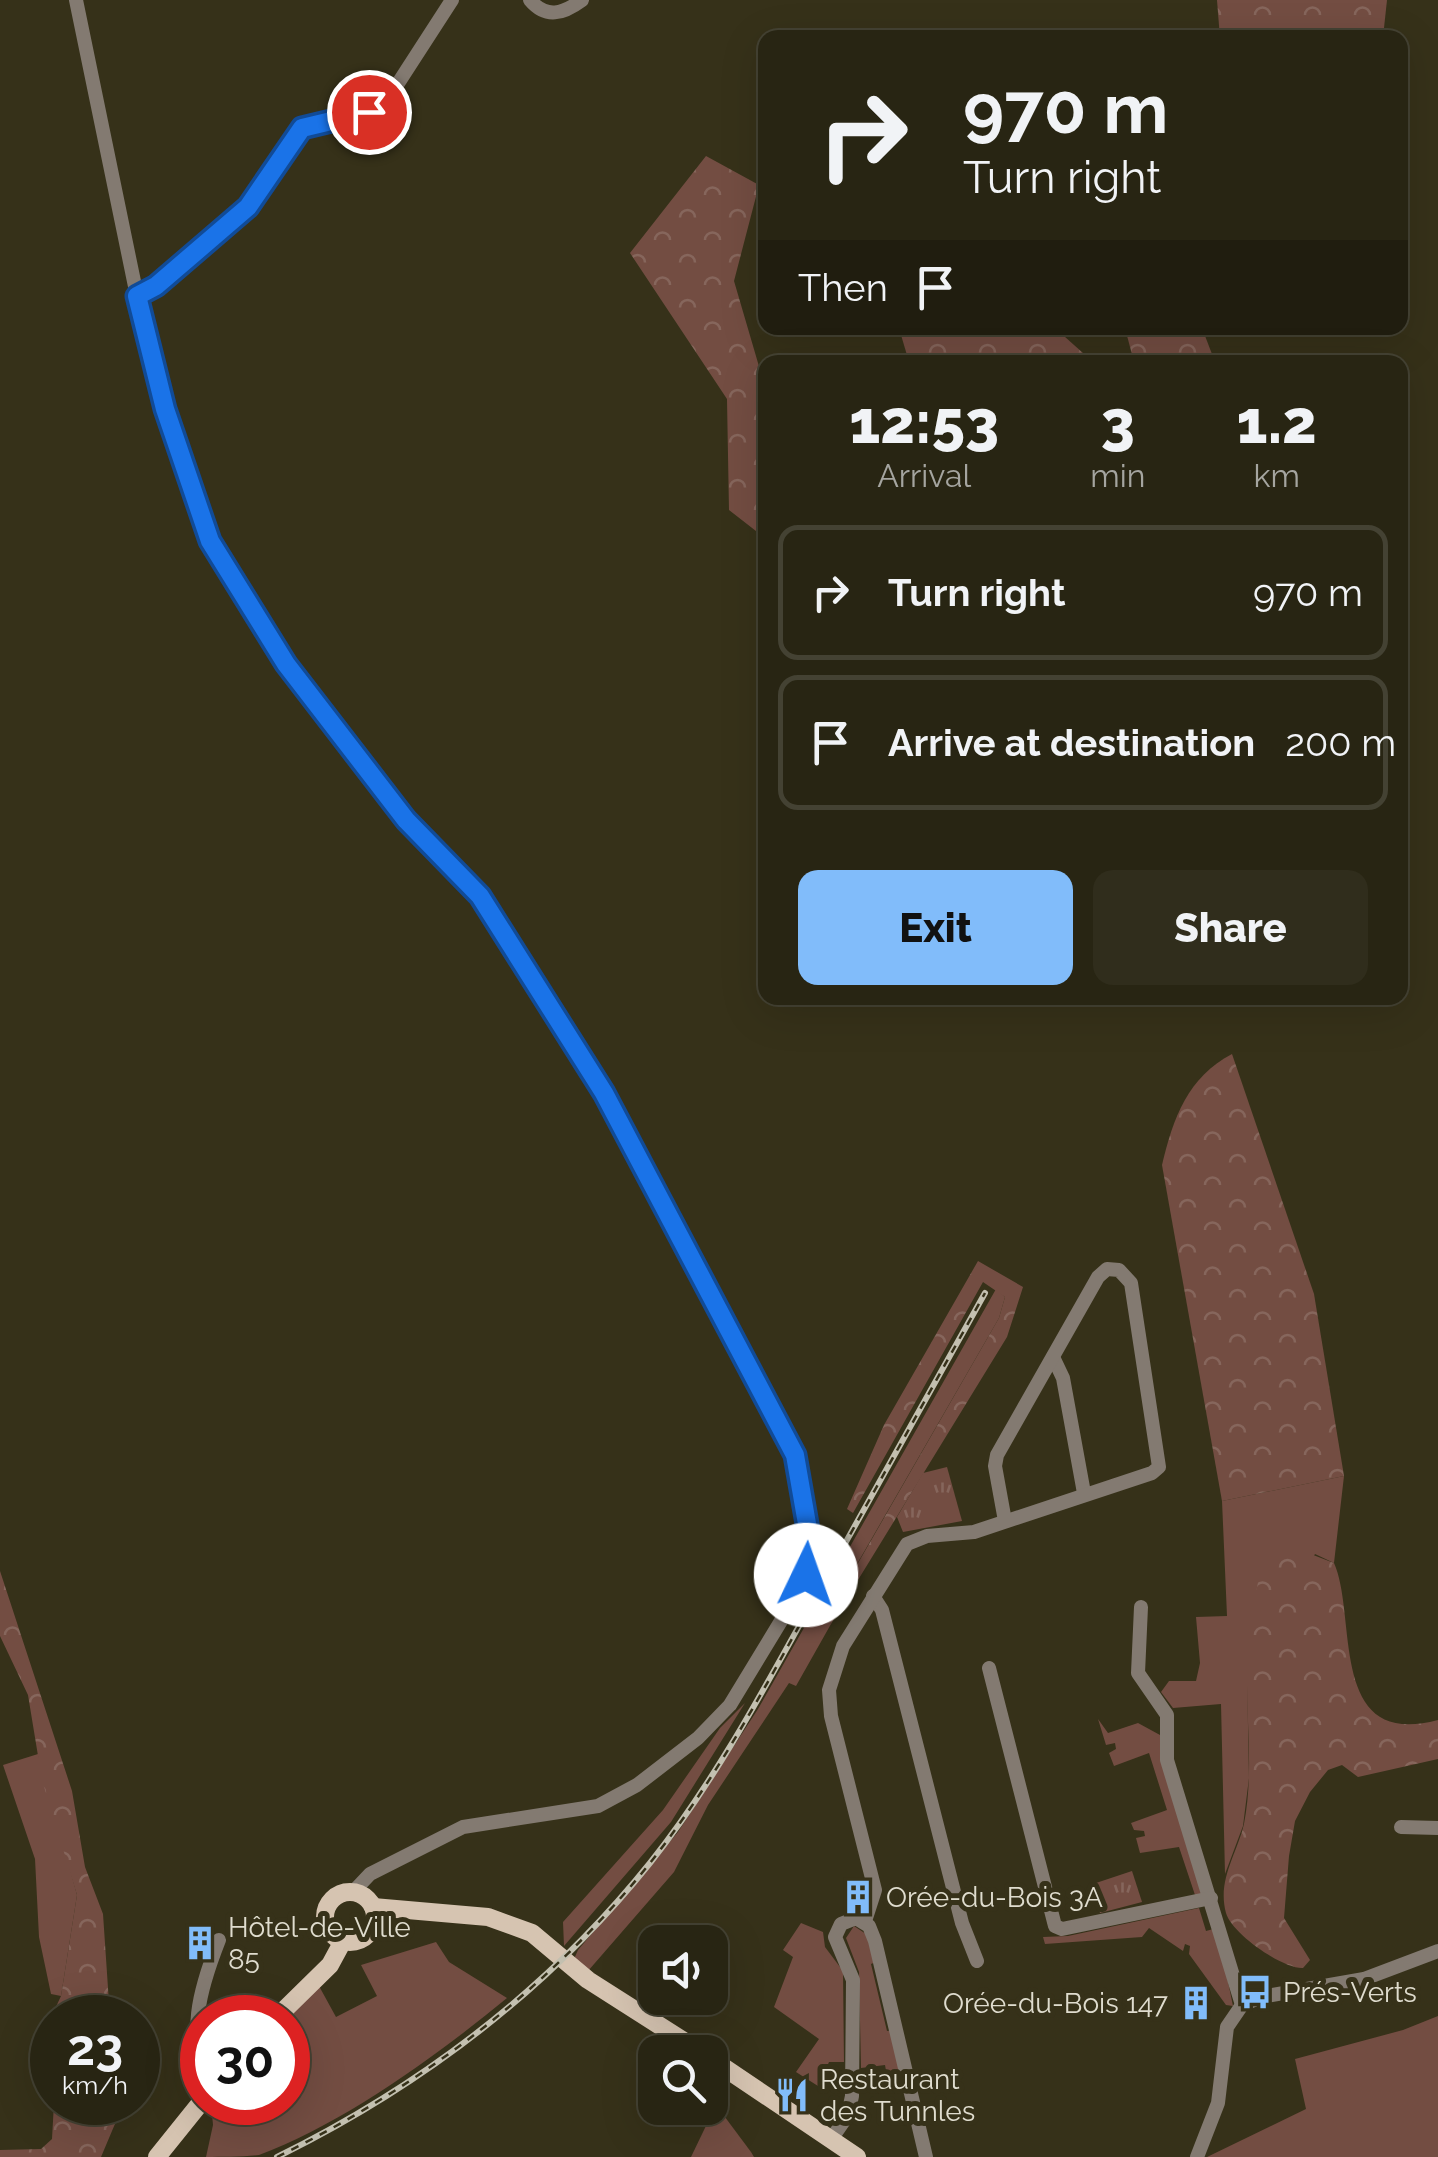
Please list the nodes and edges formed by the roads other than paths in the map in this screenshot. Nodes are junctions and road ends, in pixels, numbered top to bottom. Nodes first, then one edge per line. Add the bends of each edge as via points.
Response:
1 (76, 0) edge
2 (452, 0) edge
3 (530, 0) edge
4 (582, 0) edge
5 (137, 296) junction
6 (1054, 1356) junction
7 (1084, 1493) junction
8 (1006, 1521) junction
9 (873, 1596) junction
10 (1142, 1607) dead end
11 (990, 1668) dead end
12 (1401, 1827) dead end
13 (1438, 1828) edge
14 (353, 1892) junction
15 (1210, 1898) junction
16 (373, 1907) junction
17 (865, 1922) junction
18 (219, 1940) dead end
19 (342, 1940) junction
20 (1438, 1951) edge
21 (977, 1960) dead end
22 (200, 1995) edge
23 (299, 1995) edge
24 (1242, 2006) junction
25 (674, 2035) edge
26 (728, 2070) edge
27 (183, 2125) edge
28 (832, 2138) junction
29 (157, 2157) edge
30 (857, 2157) edge
31 (926, 2157) edge
32 (1197, 2157) edge

1 - 5 street
2 - 5 street via 386,102 302,128 248,207
3 - 4 street via 555,14
5 - 14 street via 165,409 224,568 286,664 406,820 480,896 604,1093 795,1455 808,1525 810,1560 801,1588 730,1705 698,1738 598,1806 462,1826 370,1874
6 - 7 street
6 - 7 street via 1100,1274 1112,1268 1126,1274 1161,1464 1152,1473
6 - 8 street via 996,1460
7 - 8 street
8 - 9 street via 912,1541
9 - 17 street via 840,1653 829,1698 875,1890
9 - 21 street
10 - 15 street via 1138,1673 1167,1716 1167,1760
11 - 15 street via 1055,1926
12 - 13 street
14 - 16 main road
14 - 19 main road via 337,1896 325,1913 330,1932
15 - 24 street
16 - 19 main road via 370,1931
16 - 25 main road via 488,1917 532,1933 588,1980
17 - 28 street via 849,1920 836,1933 853,1980 852,2096
17 - 31 street via 884,1974
18 - 22 street
19 - 23 main road via 330,1965
20 - 24 street via 1364,1979
24 - 32 street via 1227,2027 1218,2104
26 - 28 main road
27 - 29 main road
28 - 30 main road

